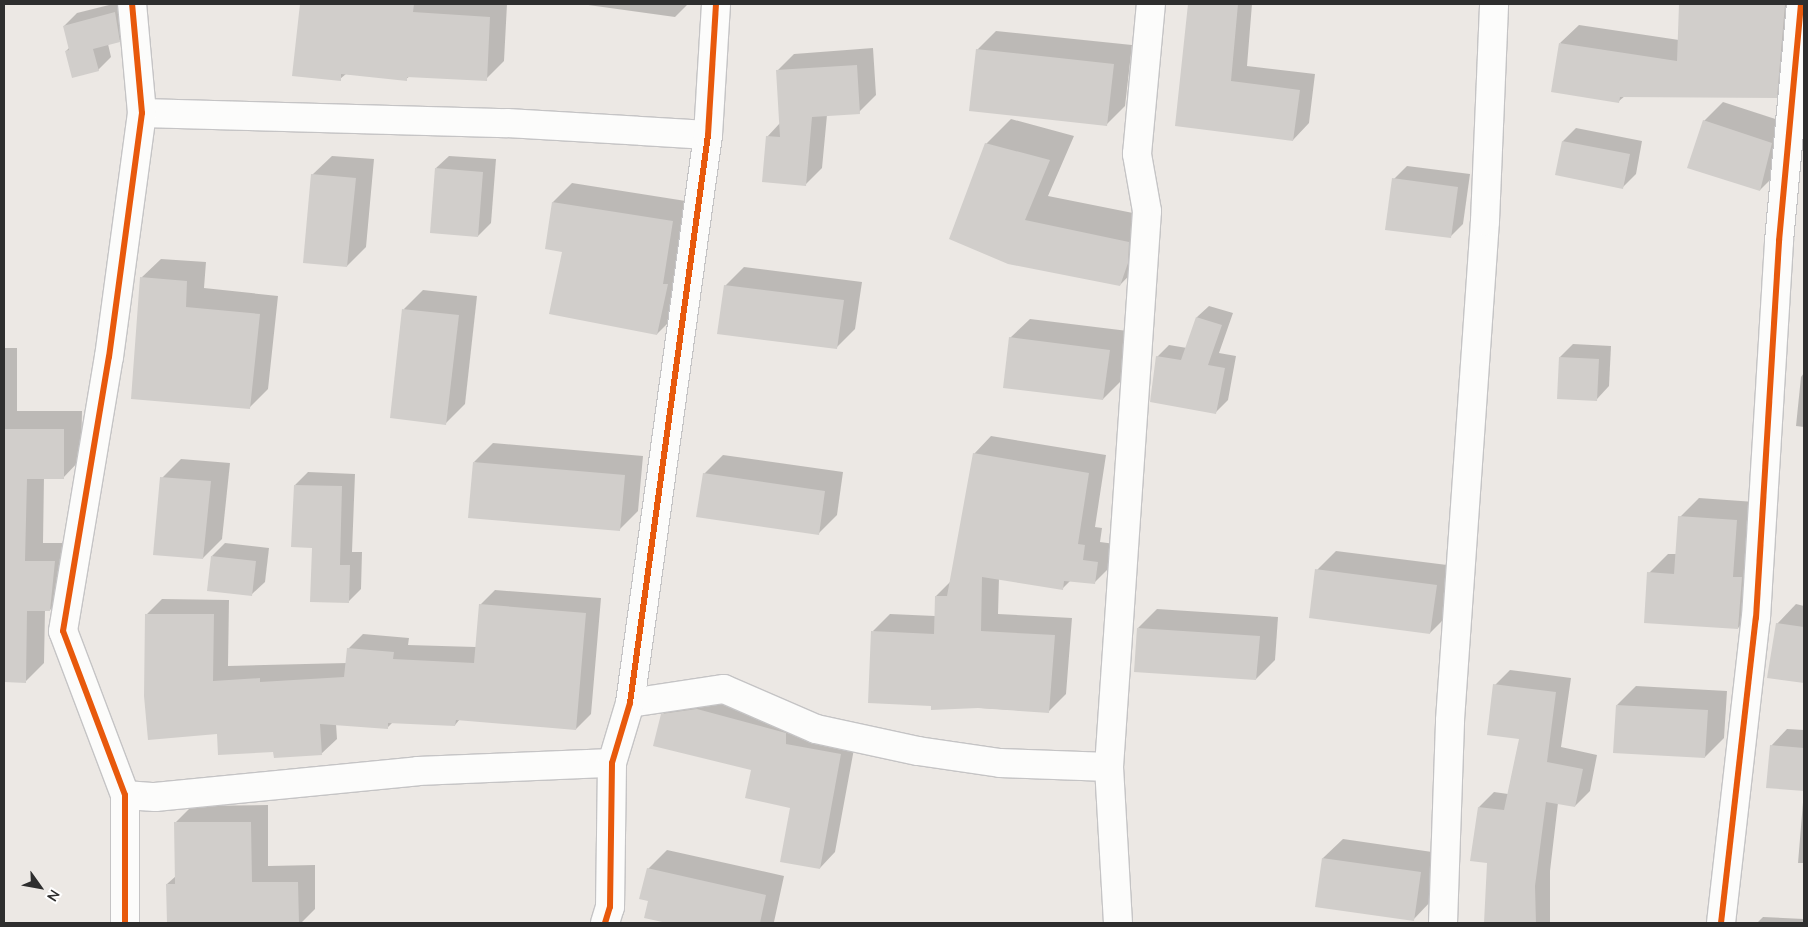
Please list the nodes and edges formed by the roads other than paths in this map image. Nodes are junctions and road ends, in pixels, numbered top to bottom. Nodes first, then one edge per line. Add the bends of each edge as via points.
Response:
1 (132, 4) edge
2 (716, 4) edge
3 (1150, 4) edge
4 (1494, 4) edge
5 (1801, 4) edge
6 (142, 113) junction
7 (708, 135) junction
8 (630, 702) junction
9 (612, 763) junction
10 (1109, 768) junction
11 (125, 795) junction
12 (125, 923) edge
13 (605, 923) edge
14 (1118, 923) edge
15 (1443, 923) edge
16 (1720, 923) edge

1 - 6 street
2 - 7 street
3 - 10 street via 1137,154 1147,211
4 - 15 street via 1485,221 1450,720
5 - 16 street via 1779,241 1756,618
6 - 7 street via 507,123
6 - 11 street via 109,357 64,631
7 - 8 street
8 - 9 street
8 - 10 street via 724,689 816,729 918,751 1000,763
9 - 11 street via 418,770 155,797
9 - 13 street via 610,907
10 - 14 street
11 - 12 street

